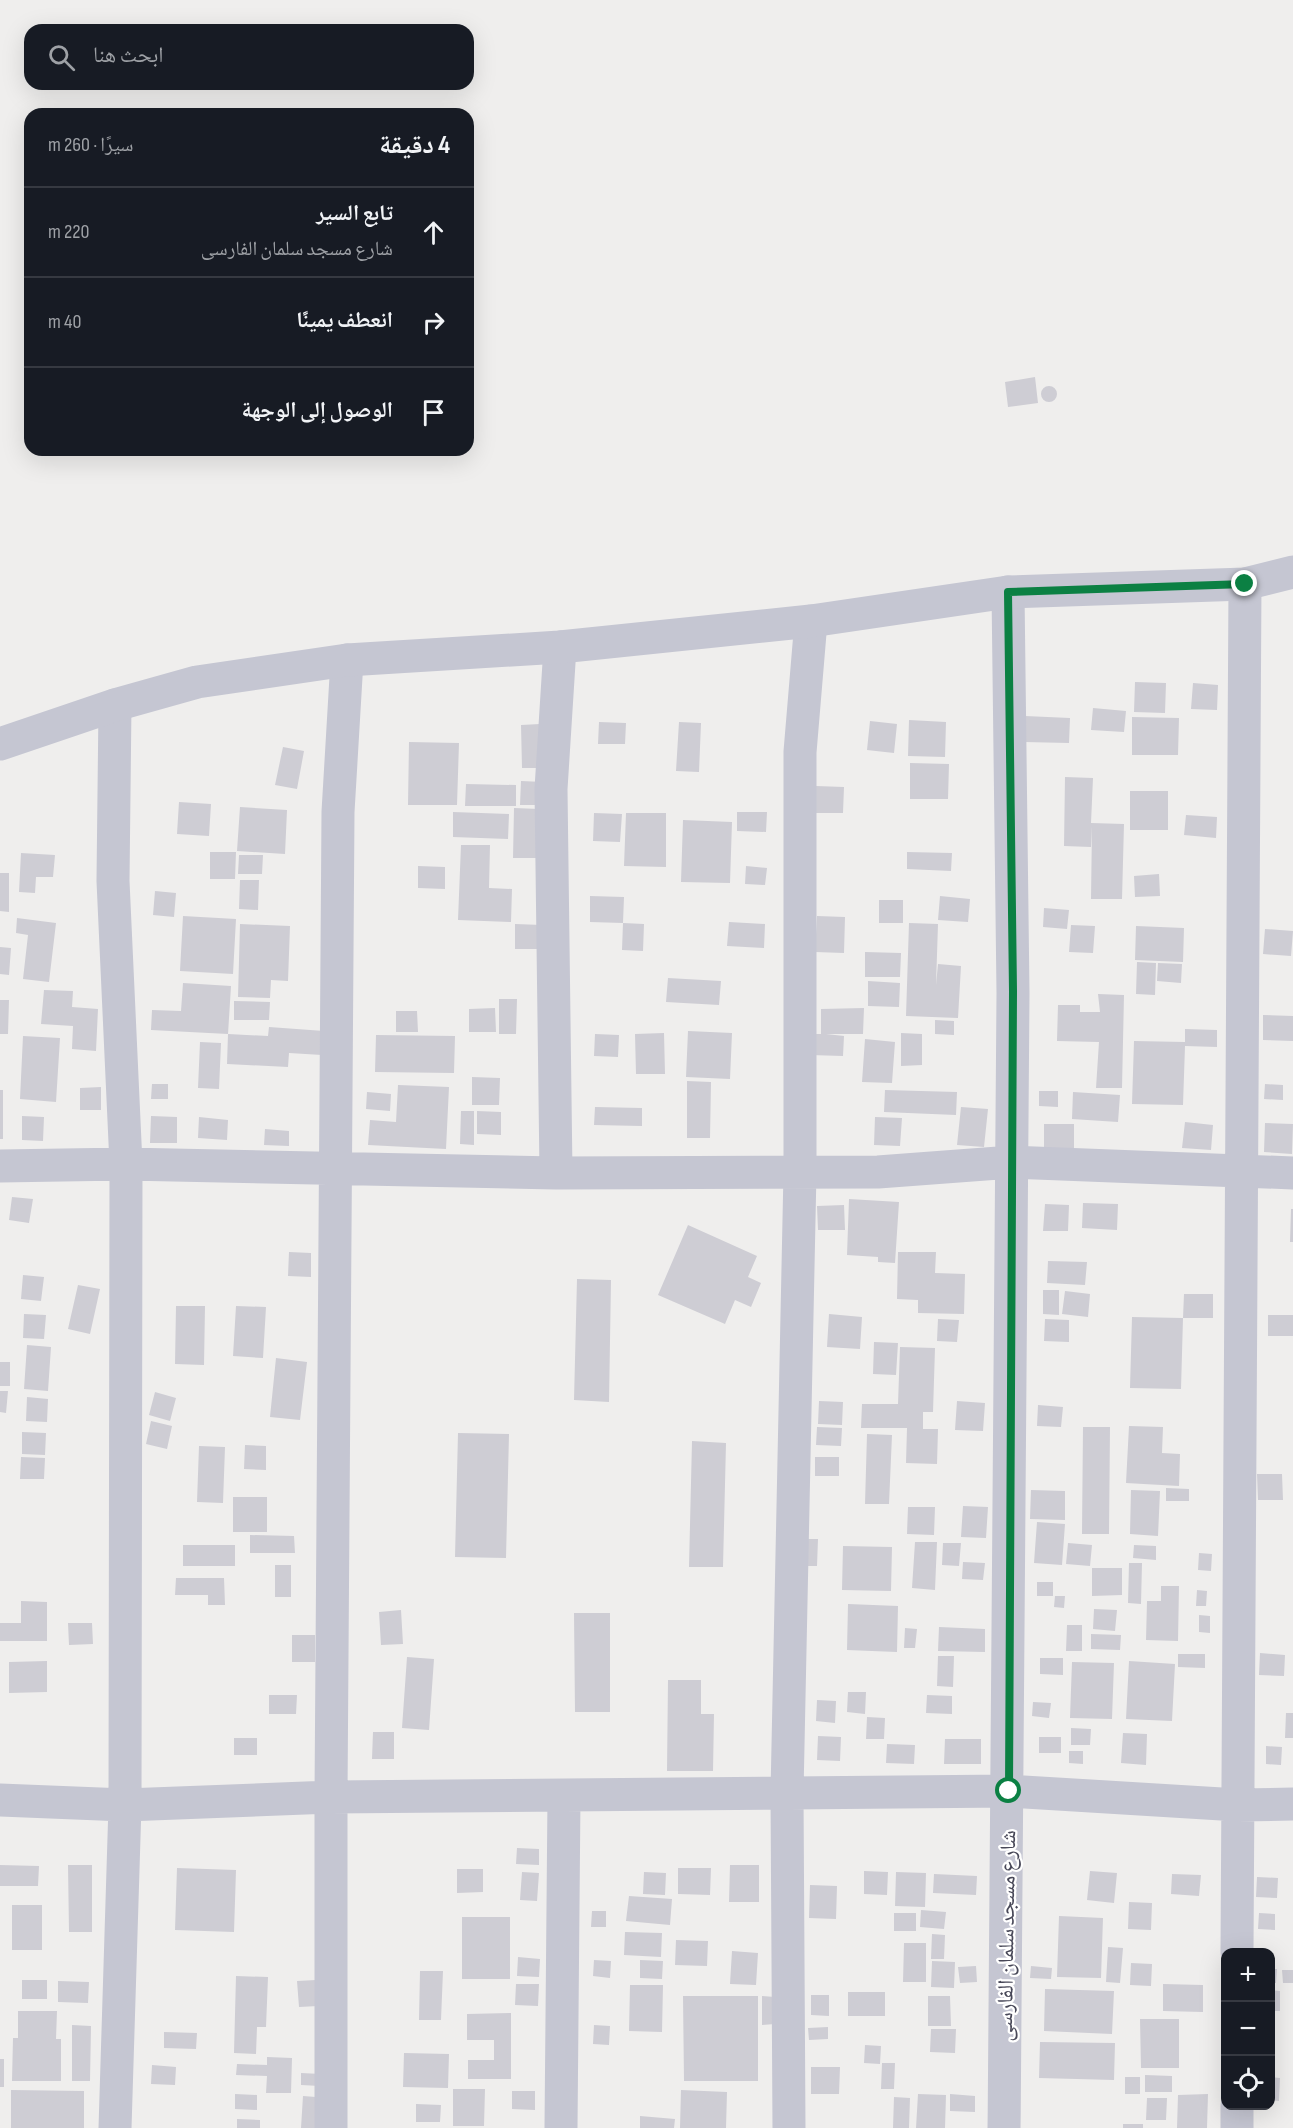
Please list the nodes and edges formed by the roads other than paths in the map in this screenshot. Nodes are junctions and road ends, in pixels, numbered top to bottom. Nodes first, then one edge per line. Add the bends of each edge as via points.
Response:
1 (1293, 572) edge
2 (1245, 584) junction
3 (1008, 592) junction
4 (812, 621) junction
5 (560, 647) junction
6 (347, 660) junction
7 (115, 705) junction
8 (0, 744) edge
9 (1012, 1162) junction
10 (126, 1164) junction
11 (0, 1166) edge
12 (336, 1169) junction
13 (800, 1172) junction
14 (1241, 1172) junction
15 (556, 1173) junction
16 (1293, 1173) edge
17 (1009, 1791) junction
18 (787, 1793) junction
19 (564, 1796) junction
20 (331, 1797) junction
21 (0, 1800) edge
22 (1293, 1804) edge
23 (125, 1805) junction
24 (1238, 1805) junction
25 (1237, 1948) edge
26 (1237, 2110) edge
27 (115, 2128) edge
28 (331, 2128) edge
29 (561, 2128) edge
30 (789, 2128) edge
31 (1004, 2128) edge
32 (1237, 2128) edge

1 - 2 street
2 - 3 street
2 - 14 street
3 - 4 street
3 - 9 street, شارع مسجد سلمان الفارسى
4 - 5 street
4 - 13 street via 800,752
5 - 6 street
5 - 15 street via 552,789
6 - 7 street via 197,682
6 - 12 street via 338,812
7 - 8 street
7 - 10 street via 113,881
9 - 13 street via 878,1172
9 - 14 street
9 - 17 street, شارع مسجد سلمان الفارسى
10 - 11 street
10 - 12 street
10 - 23 street
12 - 15 street
12 - 20 street
13 - 15 street
13 - 18 street
14 - 16 street
14 - 24 street
17 - 18 street
17 - 24 street
17 - 31 street, شارع مسجد سلمان الفارسى
18 - 19 street
18 - 30 street
19 - 20 street
19 - 29 street
20 - 23 street
20 - 28 street
21 - 23 street
22 - 24 street
23 - 27 street
24 - 25 street
26 - 32 street

